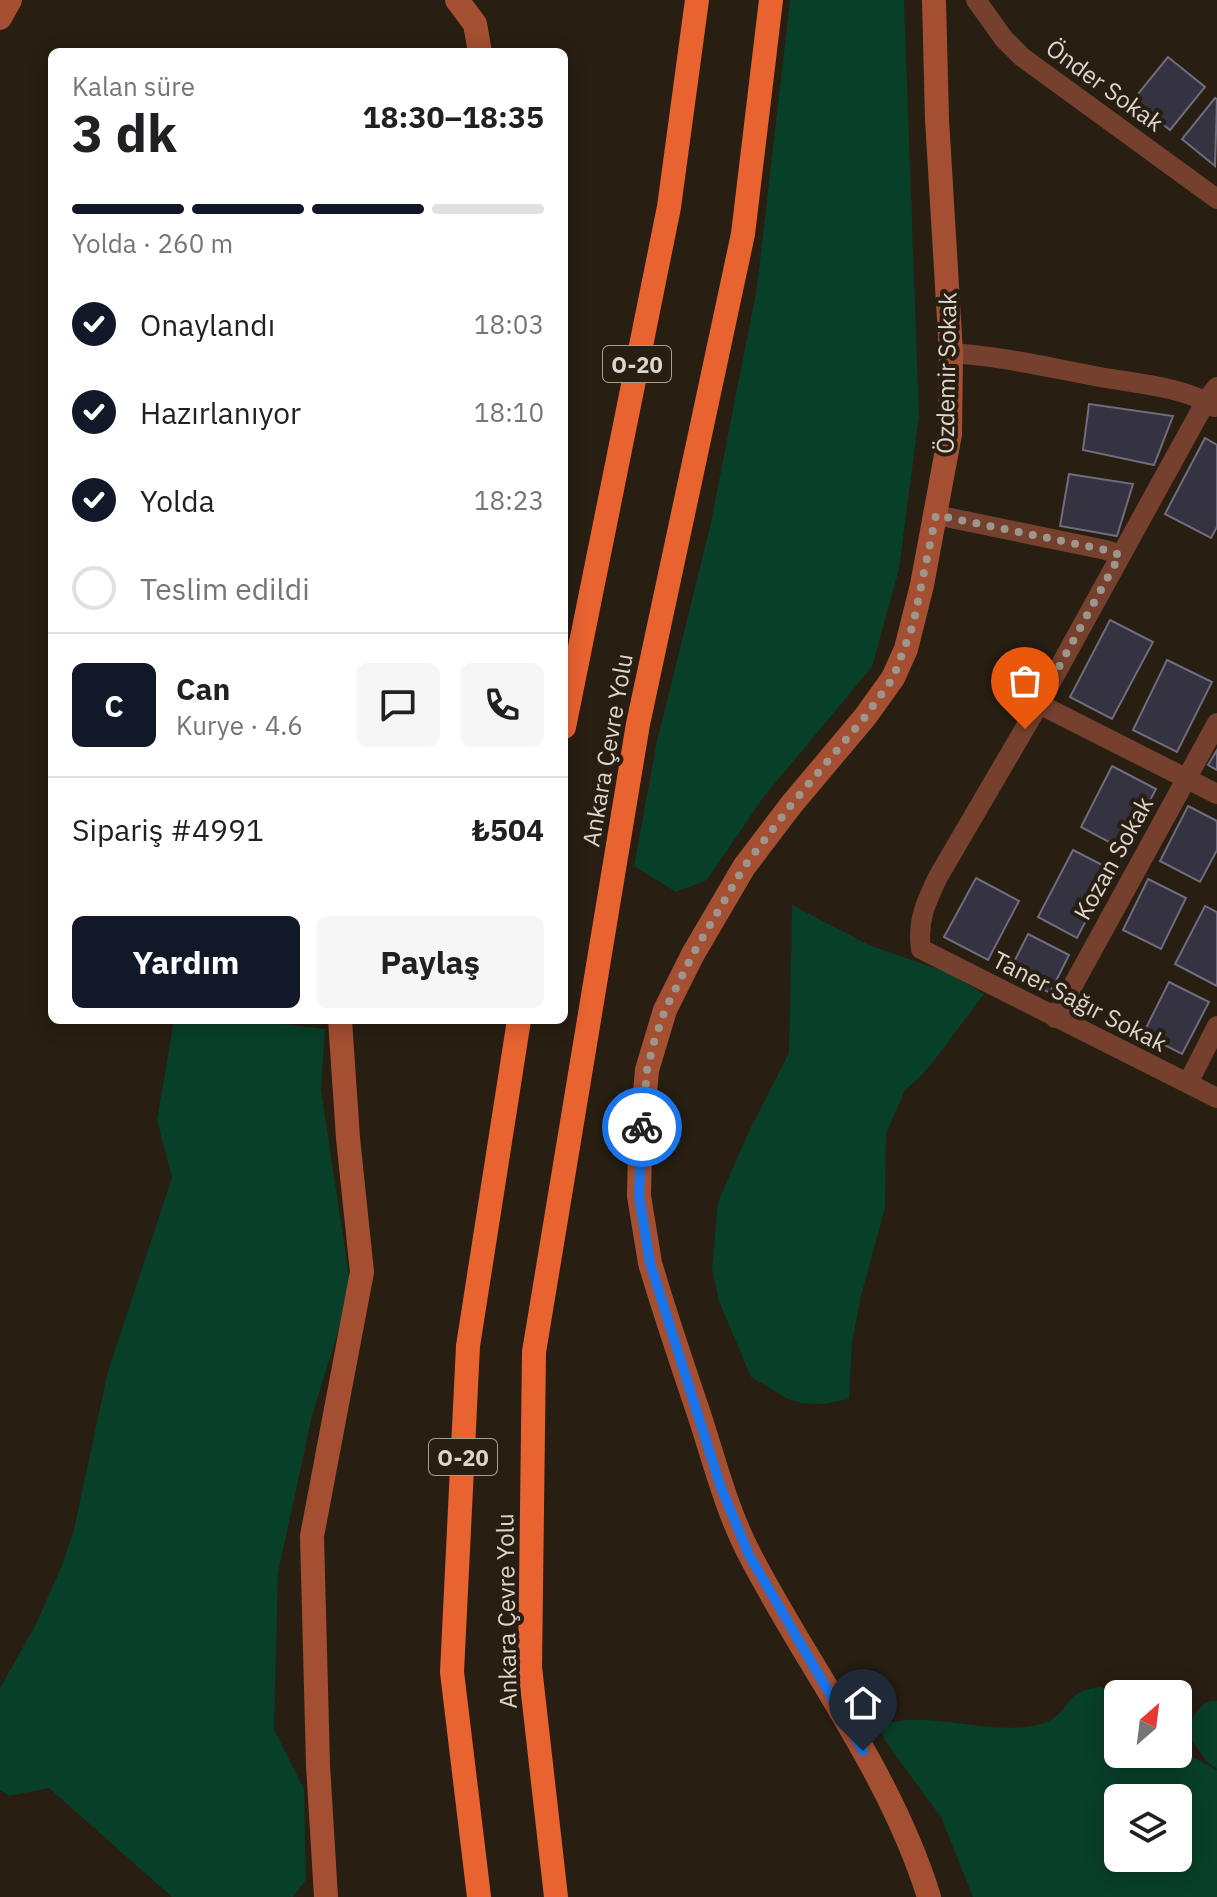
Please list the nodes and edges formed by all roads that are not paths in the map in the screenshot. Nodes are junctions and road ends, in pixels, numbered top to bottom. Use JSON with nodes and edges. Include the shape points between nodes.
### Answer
{"nodes":[{"id":1,"x":10,"y":0,"type":"edge"},
{"id":2,"x":457,"y":0,"type":"edge"},
{"id":3,"x":697,"y":0,"type":"edge"},
{"id":4,"x":771,"y":0,"type":"edge"},
{"id":5,"x":934,"y":0,"type":"edge"},
{"id":6,"x":976,"y":0,"type":"edge"},
{"id":7,"x":0,"y":18,"type":"edge"},
{"id":8,"x":479,"y":48,"type":"edge"},
{"id":9,"x":1217,"y":199,"type":"edge"},
{"id":10,"x":951,"y":353,"type":"junction"},
{"id":11,"x":1213,"y":399,"type":"edge"},
{"id":12,"x":936,"y":515,"type":"junction"},
{"id":13,"x":1120,"y":555,"type":"junction"},
{"id":14,"x":1039,"y":704,"type":"junction"},
{"id":15,"x":568,"y":707,"type":"edge"},
{"id":16,"x":1217,"y":723,"type":"edge"},
{"id":17,"x":1187,"y":779,"type":"junction"},
{"id":18,"x":1217,"y":794,"type":"edge"},
{"id":19,"x":1055,"y":1018,"type":"junction"},
{"id":20,"x":340,"y":1024,"type":"edge"},
{"id":21,"x":518,"y":1024,"type":"edge"},
{"id":22,"x":1217,"y":1026,"type":"edge"},
{"id":23,"x":1188,"y":1083,"type":"junction"},
{"id":24,"x":1217,"y":1098,"type":"edge"},
{"id":25,"x":326,"y":1897,"type":"edge"},
{"id":26,"x":479,"y":1897,"type":"edge"},
{"id":27,"x":556,"y":1897,"type":"edge"},
{"id":28,"x":929,"y":1897,"type":"edge"}],
"edges":[{"from":1,"to":7,"type":"street"},
{"from":2,"to":8,"type":"street","via":[[475,24]]},
{"from":3,"to":15,"type":"highway","name":"Ankara Çevre Yolu","number":"O-20","via":[[669,207]]},
{"from":4,"to":27,"type":"highway","name":"Ankara Çevre Yolu","number":"O-20","via":[[743,234],[638,724],[534,1352],[530,1667]]},
{"from":5,"to":10,"type":"street","name":"Özdemir Sokak"},
{"from":6,"to":9,"type":"street","name":"Önder Sokak","via":[[1022,57]]},
{"from":10,"to":11,"type":"street"},
{"from":10,"to":12,"type":"street","name":"Özdemir Sokak","via":[[950,434]]},
{"from":11,"to":13,"type":"street"},
{"from":12,"to":13,"type":"street"},
{"from":12,"to":28,"type":"street","name":"Özdemir Sokak","via":[[913,625],[893,678],[744,867],[665,1010],[647,1070],[639,1172],[650,1263],[735,1525],[892,1806]]},
{"from":13,"to":14,"type":"street"},
{"from":14,"to":17,"type":"street"},
{"from":14,"to":19,"type":"street","name":"Taner Sağır Sokak","via":[[924,905],[919,927],[921,949]]},
{"from":16,"to":17,"type":"street","name":"Kozan Sokak"},
{"from":17,"to":18,"type":"street"},
{"from":17,"to":19,"type":"street","name":"Kozan Sokak"},
{"from":19,"to":23,"type":"street","name":"Taner Sağır Sokak"},
{"from":20,"to":25,"type":"street","via":[[362,1272],[312,1536]]},
{"from":21,"to":26,"type":"highway","name":"Ankara Çevre Yolu","number":"O-20","via":[[468,1346],[452,1672]]},
{"from":22,"to":23,"type":"street"},
{"from":23,"to":24,"type":"street","name":"Taner Sağır Sokak"}]}
